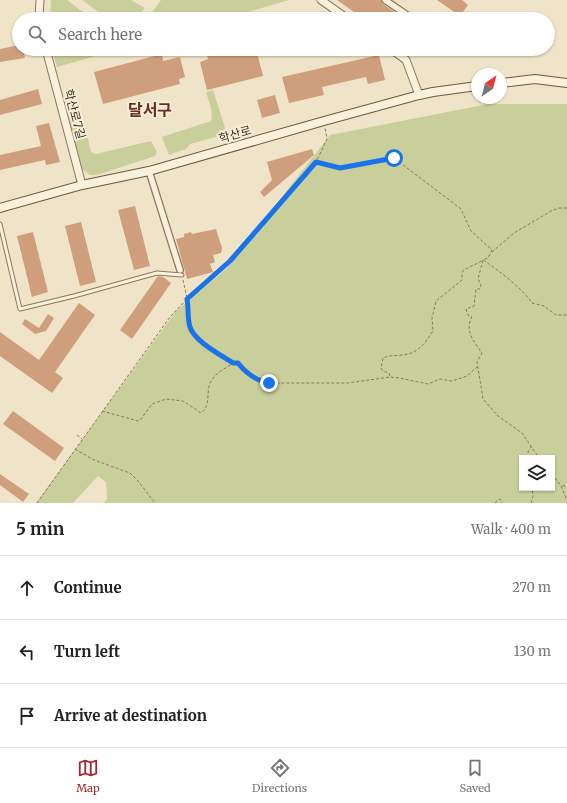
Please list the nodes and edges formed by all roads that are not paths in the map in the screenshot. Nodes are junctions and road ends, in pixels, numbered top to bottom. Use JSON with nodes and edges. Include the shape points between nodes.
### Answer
{"nodes":[{"id":1,"x":40,"y":0,"type":"edge"},
{"id":2,"x":321,"y":0,"type":"edge"},
{"id":3,"x":385,"y":0,"type":"edge"},
{"id":4,"x":39,"y":12,"type":"edge"},
{"id":5,"x":338,"y":12,"type":"edge"},
{"id":6,"x":403,"y":12,"type":"edge"},
{"id":7,"x":48,"y":56,"type":"edge"},
{"id":8,"x":403,"y":57,"type":"edge"},
{"id":9,"x":507,"y":82,"type":"edge"},
{"id":10,"x":567,"y":82,"type":"edge"},
{"id":11,"x":471,"y":87,"type":"edge"},
{"id":12,"x":419,"y":95,"type":"junction"},
{"id":13,"x":149,"y":171,"type":"junction"},
{"id":14,"x":82,"y":185,"type":"junction"},
{"id":15,"x":0,"y":208,"type":"edge"},
{"id":16,"x":0,"y":224,"type":"edge"},
{"id":17,"x":181,"y":272,"type":"joint"}],
"edges":[{"from":1,"to":4,"type":"street"},
{"from":2,"to":5,"type":"street"},
{"from":3,"to":6,"type":"street"},
{"from":7,"to":14,"type":"street","name":"학산로7길"},
{"from":8,"to":12,"type":"street"},
{"from":9,"to":10,"type":"main road","via":[[535,79]]},
{"from":11,"to":12,"type":"main road","name":"학산로"},
{"from":12,"to":13,"type":"main road","name":"학산로"},
{"from":13,"to":14,"type":"main road","name":"학산로"},
{"from":13,"to":17,"type":"street"},
{"from":14,"to":15,"type":"main road","name":"학산로"},
{"from":16,"to":17,"type":"lane","via":[[20,309],[157,273]]}]}
